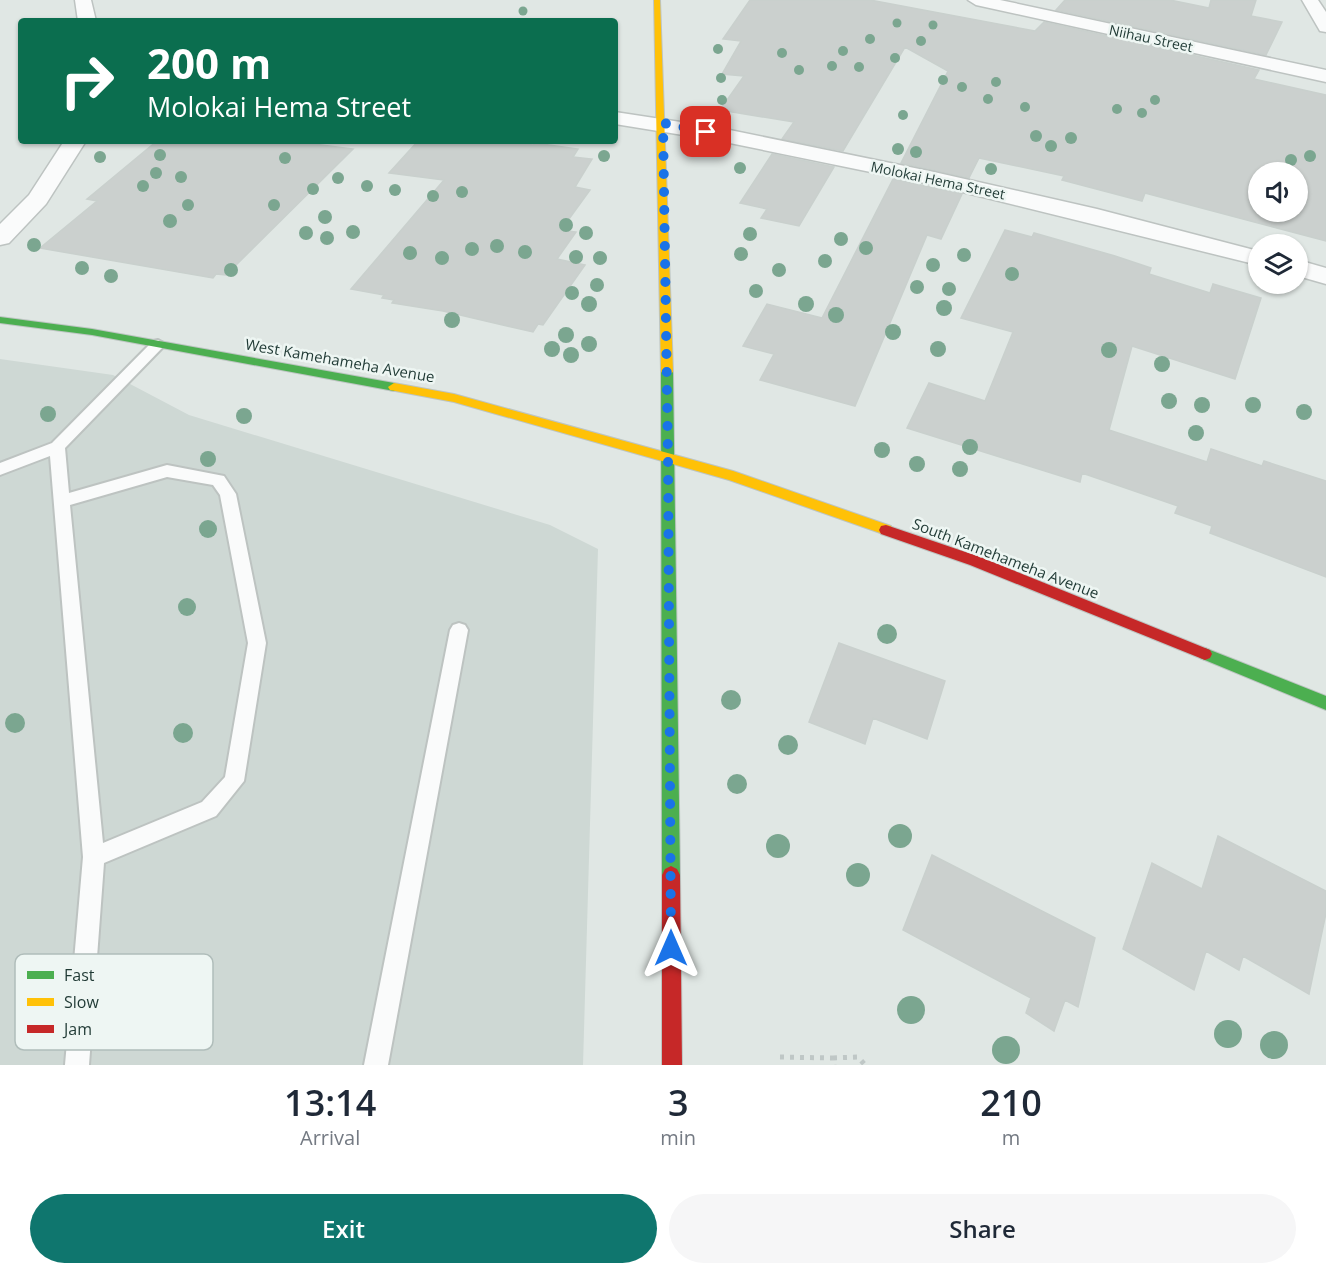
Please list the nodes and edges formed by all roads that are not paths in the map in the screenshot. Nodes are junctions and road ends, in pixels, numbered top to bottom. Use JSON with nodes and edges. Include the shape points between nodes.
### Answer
{"nodes":[{"id":1,"x":83,"y":0,"type":"edge"},
{"id":2,"x":657,"y":0,"type":"edge"},
{"id":3,"x":976,"y":0,"type":"edge"},
{"id":4,"x":1310,"y":0,"type":"edge"},
{"id":5,"x":86,"y":18,"type":"edge"},
{"id":6,"x":1326,"y":27,"type":"edge"},
{"id":7,"x":1326,"y":76,"type":"edge"},
{"id":8,"x":618,"y":118,"type":"edge"},
{"id":9,"x":663,"y":123,"type":"junction"},
{"id":10,"x":73,"y":144,"type":"edge"},
{"id":11,"x":0,"y":238,"type":"edge"},
{"id":12,"x":1248,"y":255,"type":"edge"},
{"id":13,"x":1308,"y":271,"type":"edge"},
{"id":14,"x":1326,"y":276,"type":"edge"},
{"id":15,"x":0,"y":320,"type":"edge"},
{"id":16,"x":158,"y":344,"type":"junction"},
{"id":17,"x":57,"y":447,"type":"junction"},
{"id":18,"x":668,"y":459,"type":"junction"},
{"id":19,"x":0,"y":469,"type":"edge"},
{"id":20,"x":63,"y":501,"type":"junction"},
{"id":21,"x":459,"y":630,"type":"dead end"},
{"id":22,"x":1326,"y":703,"type":"edge"},
{"id":23,"x":94,"y":857,"type":"junction"},
{"id":24,"x":86,"y":954,"type":"edge"},
{"id":25,"x":78,"y":1050,"type":"edge"},
{"id":26,"x":77,"y":1065,"type":"edge"},
{"id":27,"x":376,"y":1065,"type":"edge"},
{"id":28,"x":672,"y":1065,"type":"edge"}],
"edges":[{"from":1,"to":5,"type":"street"},
{"from":2,"to":9,"type":"street"},
{"from":3,"to":7,"type":"street","name":"Niihau Street"},
{"from":4,"to":6,"type":"street"},
{"from":8,"to":9,"type":"street","name":"Molokai Hema Street"},
{"from":9,"to":12,"type":"street","name":"Molokai Hema Street","via":[[945,181]]},
{"from":9,"to":18,"type":"street"},
{"from":10,"to":11,"type":"street","via":[[39,199]]},
{"from":13,"to":14,"type":"street"},
{"from":15,"to":16,"type":"street","name":"West Kamehameha Avenue"},
{"from":16,"to":17,"type":"lane"},
{"from":16,"to":18,"type":"street","name":"West Kamehameha Avenue","via":[[454,398]]},
{"from":17,"to":19,"type":"lane"},
{"from":17,"to":20,"type":"lane"},
{"from":18,"to":22,"type":"street","name":"South Kamehameha Avenue","via":[[733,477],[975,561]]},
{"from":18,"to":28,"type":"street"},
{"from":20,"to":23,"type":"lane"},
{"from":20,"to":23,"type":"lane","via":[[167,471],[218,480],[228,494],[257,643],[234,781],[209,809]]},
{"from":21,"to":27,"type":"lane"},
{"from":23,"to":24,"type":"lane"},
{"from":25,"to":26,"type":"lane"}]}
